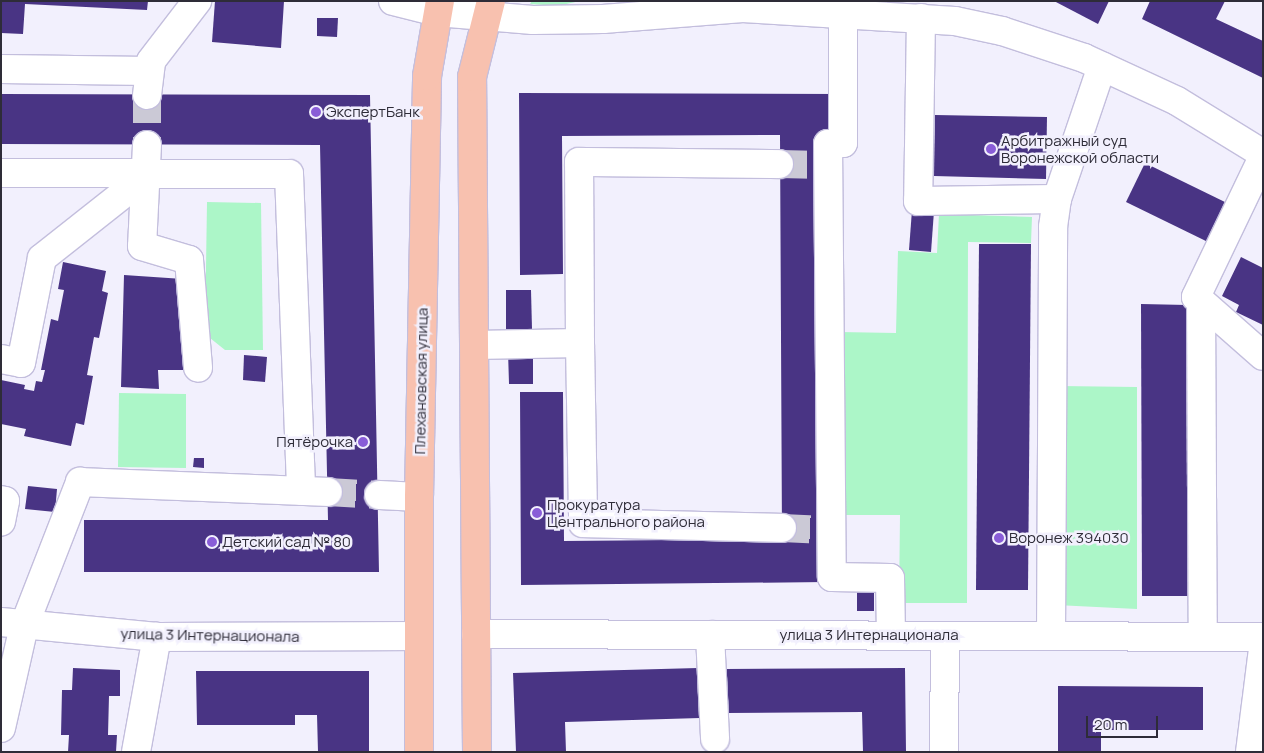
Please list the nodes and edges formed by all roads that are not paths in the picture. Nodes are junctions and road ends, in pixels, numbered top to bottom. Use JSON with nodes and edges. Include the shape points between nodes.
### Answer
{"nodes":[{"id":1,"x":198,"y":1,"type":"edge"},
{"id":2,"x":393,"y":1,"type":"edge"},
{"id":3,"x":733,"y":5,"type":"edge"},
{"id":4,"x":438,"y":7,"type":"edge"},
{"id":5,"x":488,"y":9,"type":"edge"},
{"id":6,"x":612,"y":10,"type":"edge"},
{"id":7,"x":843,"y":13,"type":"junction"},
{"id":8,"x":921,"y":18,"type":"junction"},
{"id":9,"x":1102,"y":66,"type":"junction"},
{"id":10,"x":1,"y":69,"type":"edge"},
{"id":11,"x":147,"y":145,"type":"tunnel mouth"},
{"id":12,"x":1263,"y":155,"type":"edge"},
{"id":13,"x":780,"y":164,"type":"tunnel mouth"},
{"id":14,"x":1,"y":173,"type":"edge"},
{"id":15,"x":146,"y":176,"type":"junction"},
{"id":16,"x":1057,"y":199,"type":"junction"},
{"id":17,"x":1201,"y":302,"type":"junction"},
{"id":18,"x":580,"y":343,"type":"junction"},
{"id":19,"x":475,"y":345,"type":"junction"},
{"id":20,"x":1263,"y":356,"type":"edge"},
{"id":21,"x":1,"y":359,"type":"edge"},
{"id":22,"x":198,"y":368,"type":"dead end"},
{"id":23,"x":301,"y":491,"type":"junction"},
{"id":24,"x":328,"y":492,"type":"tunnel mouth"},
{"id":25,"x":379,"y":495,"type":"tunnel mouth"},
{"id":26,"x":419,"y":497,"type":"junction"},
{"id":27,"x":1,"y":500,"type":"edge"},
{"id":28,"x":1,"y":522,"type":"edge"},
{"id":29,"x":782,"y":528,"type":"tunnel mouth"},
{"id":30,"x":12,"y":624,"type":"edge"},
{"id":31,"x":476,"y":634,"type":"junction"},
{"id":32,"x":710,"y":635,"type":"junction"},
{"id":33,"x":891,"y":635,"type":"junction"},
{"id":34,"x":418,"y":636,"type":"junction"},
{"id":35,"x":945,"y":636,"type":"junction"},
{"id":36,"x":1051,"y":636,"type":"junction"},
{"id":37,"x":157,"y":637,"type":"junction"},
{"id":38,"x":1203,"y":637,"type":"junction"},
{"id":39,"x":1263,"y":637,"type":"edge"},
{"id":40,"x":1263,"y":649,"type":"edge"},
{"id":41,"x":1,"y":728,"type":"edge"},
{"id":42,"x":715,"y":739,"type":"dead end"},
{"id":43,"x":136,"y":752,"type":"edge"},
{"id":44,"x":419,"y":752,"type":"edge"},
{"id":45,"x":477,"y":752,"type":"edge"},
{"id":46,"x":944,"y":752,"type":"edge"},
{"id":47,"x":1250,"y":752,"type":"edge"}],
"edges":[{"from":1,"to":10,"type":"street","via":[[151,61],[148,83]]},
{"from":2,"to":4,"type":"street"},
{"from":3,"to":6,"type":"street"},
{"from":3,"to":7,"type":"street"},
{"from":4,"to":5,"type":"street"},
{"from":4,"to":26,"type":"main road","name":"Плехановская улица","via":[[427,76]]},
{"from":5,"to":6,"type":"street"},
{"from":5,"to":19,"type":"main road","via":[[472,77]]},
{"from":7,"to":8,"type":"street"},
{"from":7,"to":33,"type":"street","via":[[843,144],[828,144],[826,164],[828,530],[832,577],[890,578]]},
{"from":8,"to":9,"type":"street","via":[[1002,31]]},
{"from":8,"to":16,"type":"street","via":[[918,201]]},
{"from":9,"to":12,"type":"street","via":[[1177,101]]},
{"from":9,"to":16,"type":"street"},
{"from":11,"to":15,"type":"street"},
{"from":12,"to":17,"type":"street","via":[[1196,297]]},
{"from":13,"to":18,"type":"street","via":[[579,162]]},
{"from":14,"to":15,"type":"street"},
{"from":15,"to":21,"type":"street","via":[[42,258],[21,364]]},
{"from":15,"to":22,"type":"street","via":[[142,246],[189,260]]},
{"from":15,"to":23,"type":"street","via":[[288,174]]},
{"from":16,"to":36,"type":"street","via":[[1053,228]]},
{"from":17,"to":20,"type":"street"},
{"from":17,"to":38,"type":"street"},
{"from":18,"to":19,"type":"street"},
{"from":18,"to":29,"type":"street","via":[[583,523]]},
{"from":19,"to":31,"type":"main road"},
{"from":23,"to":24,"type":"street"},
{"from":23,"to":30,"type":"street","via":[[80,482]]},
{"from":25,"to":26,"type":"street"},
{"from":26,"to":34,"type":"main road","name":"Плехановская улица"},
{"from":27,"to":28,"type":"street","via":[[5,501]]},
{"from":30,"to":37,"type":"street","name":"улица 3 Интернационала"},
{"from":30,"to":41,"type":"street"},
{"from":31,"to":32,"type":"street","name":"улица 3 Интернационала"},
{"from":31,"to":45,"type":"main road"},
{"from":32,"to":33,"type":"street","name":"улица 3 Интернационала"},
{"from":32,"to":42,"type":"street"},
{"from":33,"to":35,"type":"street","name":"улица 3 Интернационала"},
{"from":34,"to":37,"type":"street","name":"улица 3 Интернационала"},
{"from":34,"to":44,"type":"main road","name":"Плехановская улица"},
{"from":35,"to":36,"type":"street","name":"улица 3 Интернационала"},
{"from":35,"to":46,"type":"street"},
{"from":36,"to":38,"type":"street","name":"улица 3 Интернационала"},
{"from":37,"to":43,"type":"street"},
{"from":38,"to":39,"type":"street","name":"улица 3 Интернационала"},
{"from":40,"to":47,"type":"street"}]}
